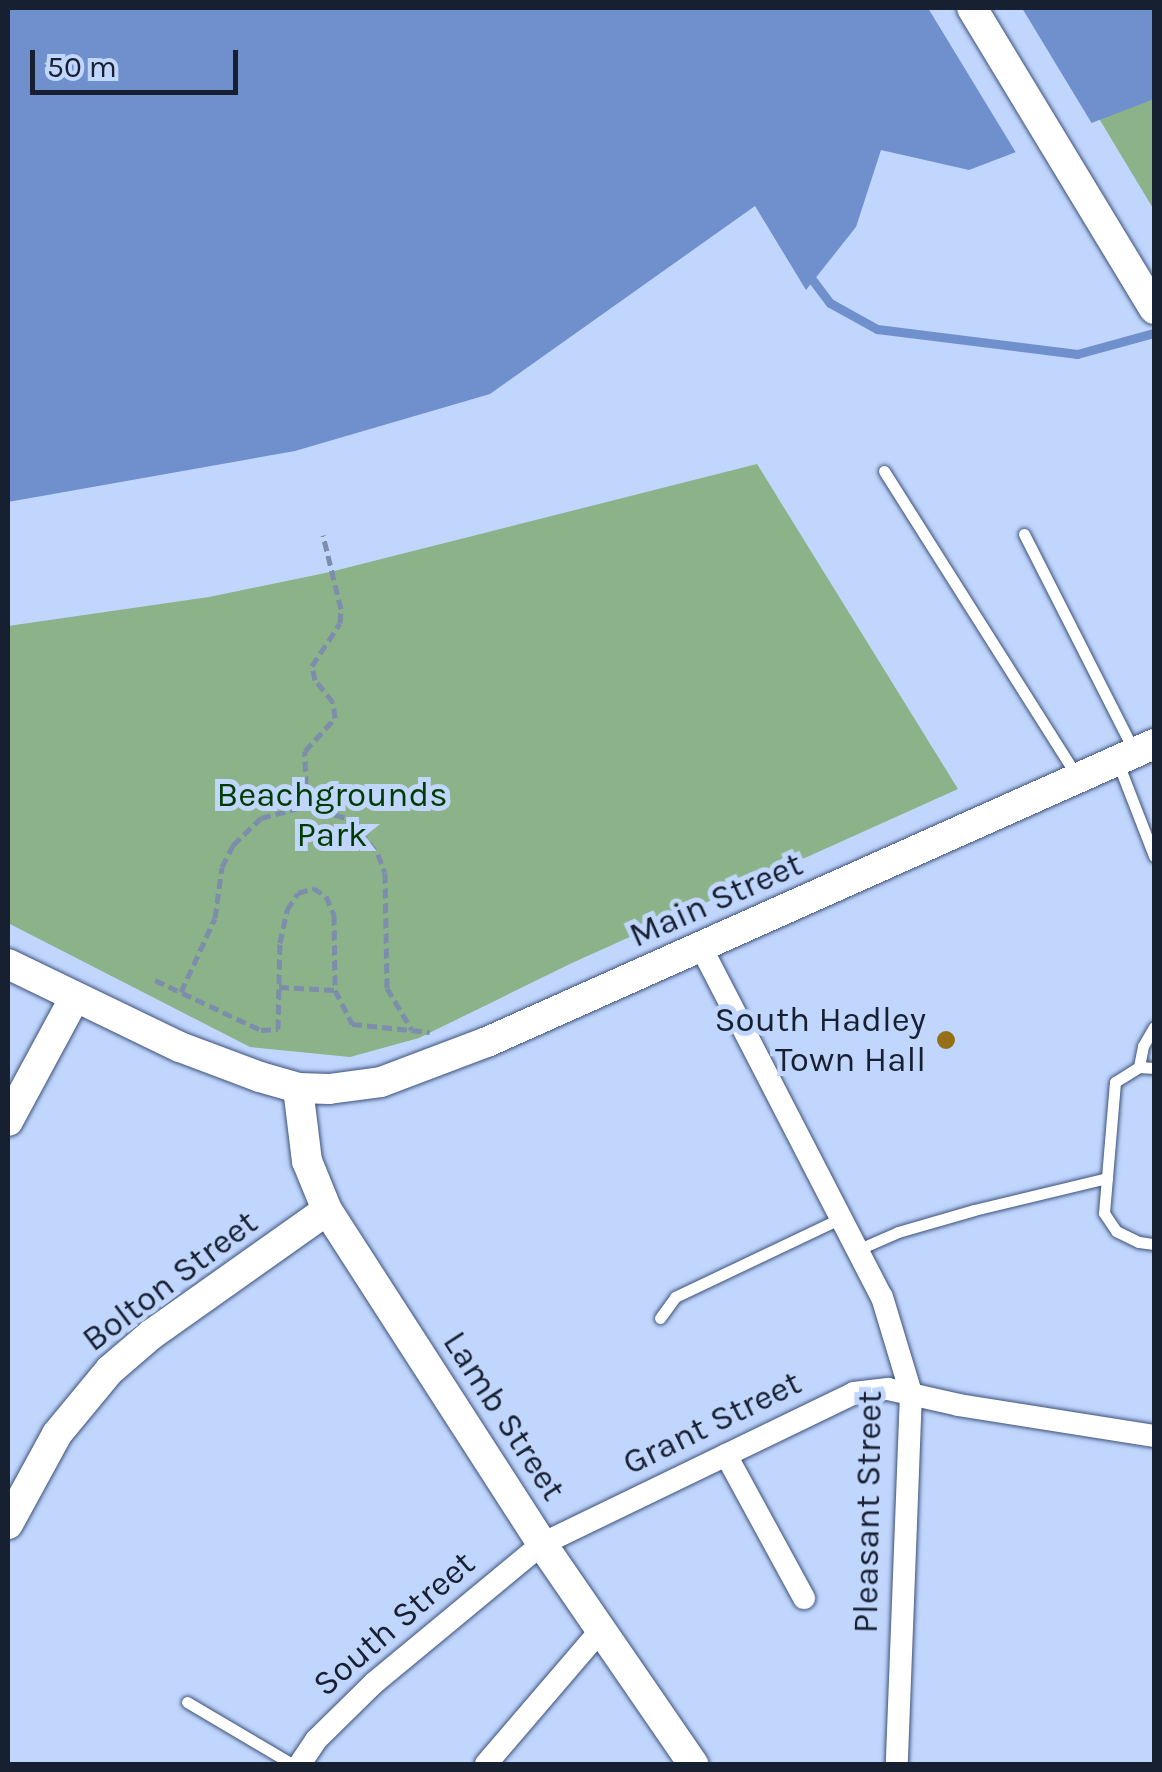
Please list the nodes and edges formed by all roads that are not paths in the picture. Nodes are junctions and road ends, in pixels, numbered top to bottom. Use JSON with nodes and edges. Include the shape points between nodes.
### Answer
{"nodes":[{"id":1,"x":972,"y":8,"type":"edge"},
{"id":2,"x":1154,"y":308,"type":"edge"},
{"id":3,"x":884,"y":471,"type":"dead end"},
{"id":4,"x":1024,"y":534,"type":"dead end"},
{"id":5,"x":1136,"y":753,"type":"edge"},
{"id":6,"x":1079,"y":780,"type":"junction"},
{"id":7,"x":1154,"y":856,"type":"edge"},
{"id":8,"x":701,"y":947,"type":"junction"},
{"id":9,"x":8,"y":964,"type":"edge"},
{"id":10,"x":74,"y":999,"type":"junction"},
{"id":11,"x":1154,"y":1027,"type":"edge"},
{"id":12,"x":1139,"y":1067,"type":"junction"},
{"id":13,"x":1154,"y":1068,"type":"edge"},
{"id":14,"x":298,"y":1088,"type":"junction"},
{"id":15,"x":8,"y":1121,"type":"edge"},
{"id":16,"x":1107,"y":1178,"type":"junction"},
{"id":17,"x":327,"y":1210,"type":"junction"},
{"id":18,"x":841,"y":1218,"type":"junction"},
{"id":19,"x":1154,"y":1244,"type":"edge"},
{"id":20,"x":857,"y":1250,"type":"junction"},
{"id":21,"x":660,"y":1318,"type":"dead end"},
{"id":22,"x":911,"y":1393,"type":"junction"},
{"id":23,"x":1154,"y":1436,"type":"edge"},
{"id":24,"x":726,"y":1455,"type":"junction"},
{"id":25,"x":8,"y":1524,"type":"edge"},
{"id":26,"x":542,"y":1544,"type":"junction"},
{"id":27,"x":804,"y":1598,"type":"dead end"},
{"id":28,"x":601,"y":1630,"type":"junction"},
{"id":29,"x":187,"y":1702,"type":"dead end"},
{"id":30,"x":292,"y":1764,"type":"edge"},
{"id":31,"x":300,"y":1764,"type":"edge"},
{"id":32,"x":486,"y":1764,"type":"edge"},
{"id":33,"x":693,"y":1764,"type":"edge"},
{"id":34,"x":897,"y":1764,"type":"edge"}],
"edges":[{"from":1,"to":2,"type":"main road"},
{"from":3,"to":6,"type":"lane"},
{"from":4,"to":5,"type":"lane"},
{"from":5,"to":6,"type":"main road","name":"Main Street"},
{"from":5,"to":7,"type":"lane"},
{"from":6,"to":8,"type":"main road","name":"Main Street"},
{"from":8,"to":14,"type":"main road","name":"Main Street","via":[[417,1072],[356,1086]]},
{"from":8,"to":18,"type":"street","name":"Pleasant Street"},
{"from":9,"to":10,"type":"main road"},
{"from":10,"to":14,"type":"main road","via":[[180,1048]]},
{"from":10,"to":15,"type":"main road"},
{"from":11,"to":12,"type":"lane"},
{"from":12,"to":13,"type":"lane"},
{"from":12,"to":16,"type":"lane","via":[[1115,1082]]},
{"from":14,"to":17,"type":"main road","name":"Lamb Street","via":[[307,1161]]},
{"from":16,"to":19,"type":"lane","via":[[1104,1212],[1116,1231]]},
{"from":16,"to":20,"type":"lane","via":[[974,1210]]},
{"from":17,"to":25,"type":"main road","name":"Bolton Street","via":[[110,1370],[56,1434]]},
{"from":17,"to":26,"type":"main road","name":"Lamb Street"},
{"from":18,"to":20,"type":"street","name":"Pleasant Street"},
{"from":18,"to":21,"type":"lane","via":[[675,1297]]},
{"from":20,"to":22,"type":"street","name":"Pleasant Street","via":[[882,1297]]},
{"from":22,"to":23,"type":"street","name":"Grant Street"},
{"from":22,"to":24,"type":"street","name":"Grant Street","via":[[854,1393]]},
{"from":22,"to":34,"type":"street","name":"Pleasant Street"},
{"from":24,"to":26,"type":"street","name":"Grant Street"},
{"from":24,"to":27,"type":"street"},
{"from":26,"to":28,"type":"main road","name":"Lamb Street"},
{"from":26,"to":31,"type":"street","name":"South Street","via":[[374,1682]]},
{"from":28,"to":32,"type":"street"},
{"from":28,"to":33,"type":"main road","name":"Lamb Street"},
{"from":29,"to":30,"type":"lane"}]}
